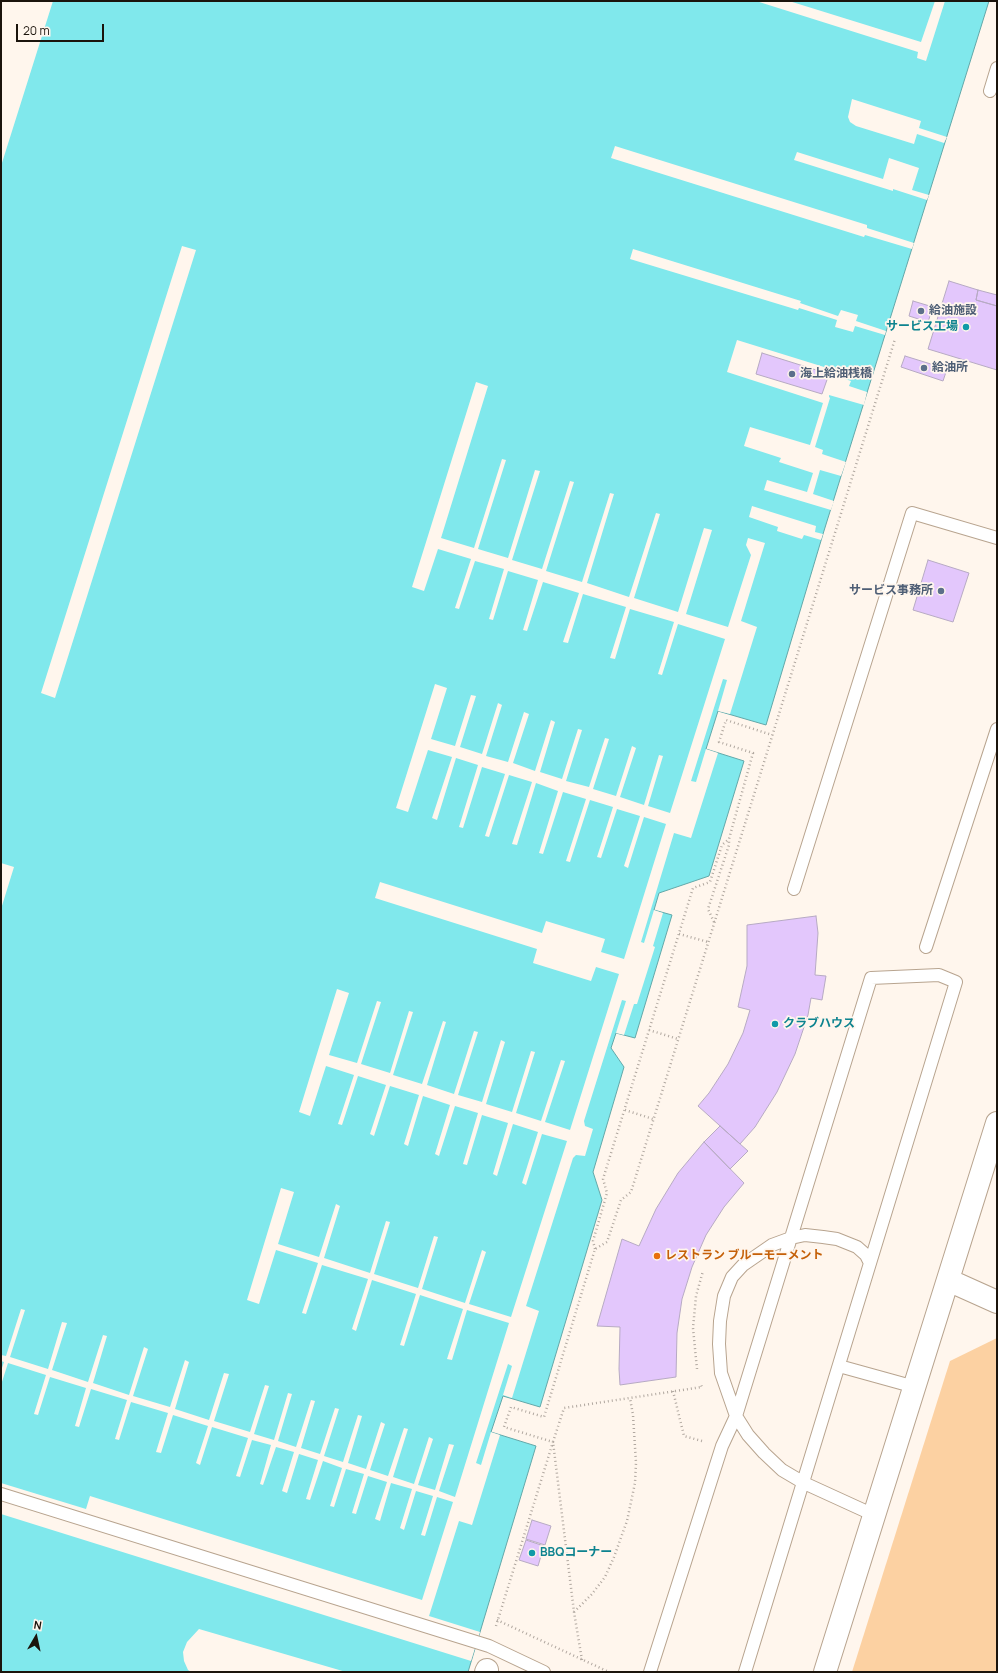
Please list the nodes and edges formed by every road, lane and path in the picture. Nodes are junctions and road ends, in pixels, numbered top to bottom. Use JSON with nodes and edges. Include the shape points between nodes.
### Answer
{"nodes":[{"id":1,"x":997,"y":68,"type":"edge"},
{"id":2,"x":990,"y":91,"type":"dead end"},
{"id":3,"x":895,"y":339,"type":"dead end"},
{"id":4,"x":997,"y":538,"type":"edge"},
{"id":5,"x":997,"y":729,"type":"edge"},
{"id":6,"x":772,"y":735,"type":"junction"},
{"id":7,"x":729,"y":839,"type":"junction"},
{"id":8,"x":794,"y":889,"type":"dead end"},
{"id":9,"x":714,"y":922,"type":"junction"},
{"id":10,"x":679,"y":934,"type":"junction"},
{"id":11,"x":708,"y":942,"type":"junction"},
{"id":12,"x":926,"y":947,"type":"dead end"},
{"id":13,"x":649,"y":1030,"type":"junction"},
{"id":14,"x":678,"y":1039,"type":"junction"},
{"id":15,"x":624,"y":1110,"type":"junction"},
{"id":16,"x":653,"y":1119,"type":"junction"},
{"id":17,"x":997,"y":1122,"type":"edge"},
{"id":18,"x":790,"y":1238,"type":"junction"},
{"id":19,"x":595,"y":1249,"type":"junction"},
{"id":20,"x":870,"y":1263,"type":"junction"},
{"id":21,"x":702,"y":1271,"type":"dead end"},
{"id":22,"x":948,"y":1280,"type":"junction"},
{"id":23,"x":997,"y":1302,"type":"edge"},
{"id":24,"x":839,"y":1366,"type":"junction"},
{"id":25,"x":699,"y":1374,"type":"dead end"},
{"id":26,"x":700,"y":1381,"type":"dead end"},
{"id":27,"x":915,"y":1387,"type":"junction"},
{"id":28,"x":673,"y":1392,"type":"junction"},
{"id":29,"x":630,"y":1398,"type":"junction"},
{"id":30,"x":736,"y":1416,"type":"junction"},
{"id":31,"x":553,"y":1442,"type":"junction"},
{"id":32,"x":722,"y":1446,"type":"junction"},
{"id":33,"x":803,"y":1483,"type":"junction"},
{"id":34,"x":1,"y":1494,"type":"edge"},
{"id":35,"x":874,"y":1515,"type":"junction"},
{"id":36,"x":574,"y":1612,"type":"junction"},
{"id":37,"x":498,"y":1620,"type":"junction"},
{"id":38,"x":489,"y":1646,"type":"junction"},
{"id":39,"x":582,"y":1660,"type":"junction"},
{"id":40,"x":544,"y":1672,"type":"edge"},
{"id":41,"x":609,"y":1672,"type":"edge"},
{"id":42,"x":650,"y":1672,"type":"edge"},
{"id":43,"x":745,"y":1672,"type":"edge"},
{"id":44,"x":825,"y":1672,"type":"edge"}],
"edges":[{"from":1,"to":2,"type":"lane"},
{"from":3,"to":6,"type":"path"},
{"from":4,"to":8,"type":"lane","via":[[912,513]]},
{"from":5,"to":12,"type":"lane"},
{"from":6,"to":7,"type":"path","via":[[726,720],[719,742],[753,753]]},
{"from":6,"to":9,"type":"path"},
{"from":7,"to":9,"type":"path","via":[[708,909]]},
{"from":7,"to":10,"type":"path","via":[[722,845],[710,882],[693,888]]},
{"from":9,"to":11,"type":"path"},
{"from":10,"to":11,"type":"path"},
{"from":10,"to":13,"type":"path"},
{"from":11,"to":14,"type":"path"},
{"from":13,"to":14,"type":"path"},
{"from":13,"to":15,"type":"path"},
{"from":14,"to":16,"type":"path"},
{"from":15,"to":16,"type":"path"},
{"from":15,"to":19,"type":"path","via":[[603,1179],[607,1193],[593,1242]]},
{"from":16,"to":19,"type":"path","via":[[631,1192],[621,1200],[607,1242]]},
{"from":17,"to":22,"type":"street"},
{"from":18,"to":20,"type":"lane","via":[[805,1235],[837,1239],[857,1247]]},
{"from":18,"to":20,"type":"lane","via":[[871,978],[939,975],[956,982]]},
{"from":18,"to":30,"type":"lane"},
{"from":18,"to":30,"type":"lane","via":[[772,1245],[743,1265],[732,1277],[724,1296],[719,1344],[721,1373]]},
{"from":19,"to":31,"type":"path","via":[[544,1417],[511,1407],[504,1427]]},
{"from":20,"to":24,"type":"lane"},
{"from":21,"to":25,"type":"path","via":[[696,1296],[693,1328]]},
{"from":22,"to":23,"type":"street"},
{"from":22,"to":27,"type":"street"},
{"from":24,"to":27,"type":"lane"},
{"from":24,"to":33,"type":"lane"},
{"from":26,"to":28,"type":"path","via":[[702,1387]]},
{"from":27,"to":35,"type":"street"},
{"from":28,"to":29,"type":"path"},
{"from":28,"to":32,"type":"path","via":[[684,1436]]},
{"from":29,"to":31,"type":"path","via":[[564,1408]]},
{"from":29,"to":36,"type":"path","via":[[636,1463],[635,1483],[627,1521],[605,1577]]},
{"from":30,"to":32,"type":"lane"},
{"from":30,"to":33,"type":"lane","via":[[764,1453],[782,1470]]},
{"from":31,"to":36,"type":"path"},
{"from":31,"to":37,"type":"path"},
{"from":32,"to":42,"type":"lane"},
{"from":33,"to":35,"type":"lane"},
{"from":33,"to":43,"type":"lane"},
{"from":34,"to":38,"type":"lane"},
{"from":35,"to":44,"type":"street"},
{"from":36,"to":39,"type":"path"},
{"from":37,"to":38,"type":"path"},
{"from":37,"to":39,"type":"path"},
{"from":38,"to":40,"type":"lane"},
{"from":39,"to":41,"type":"path"}]}
